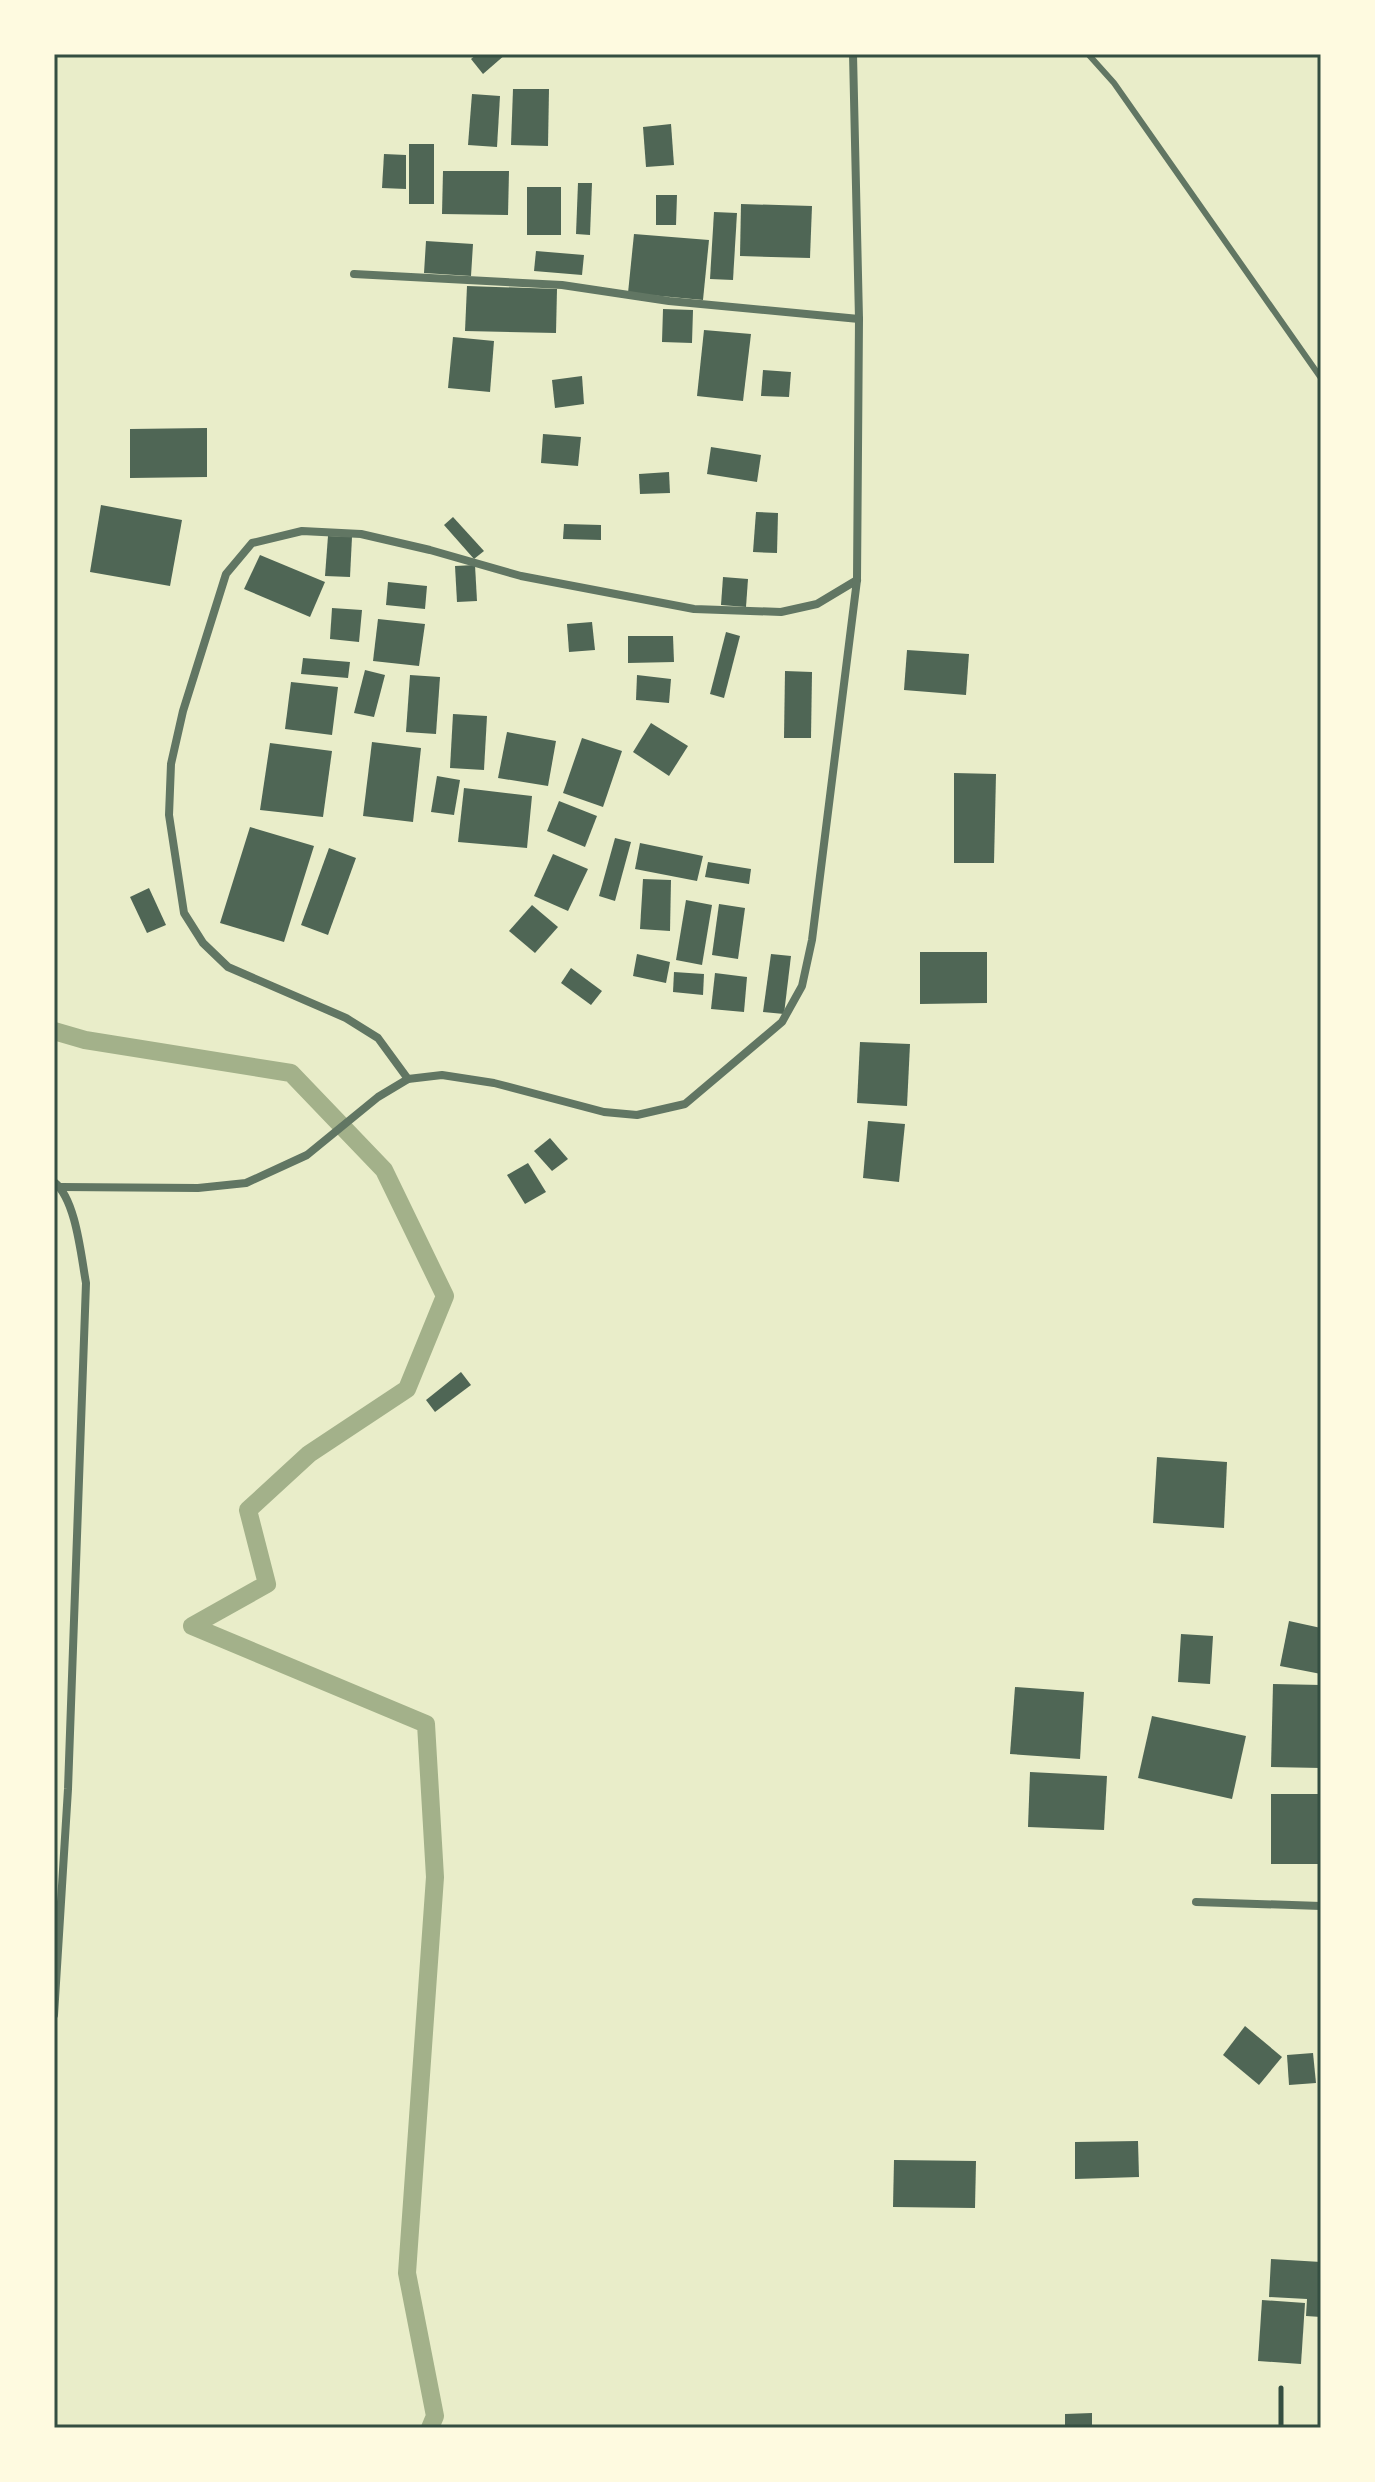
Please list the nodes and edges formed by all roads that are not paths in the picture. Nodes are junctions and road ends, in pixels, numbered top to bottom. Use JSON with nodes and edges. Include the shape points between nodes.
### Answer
{"nodes":[{"id":1,"x":853,"y":54,"type":"edge"},
{"id":2,"x":1088,"y":54,"type":"edge"},
{"id":3,"x":354,"y":274,"type":"dead end"},
{"id":4,"x":859,"y":319,"type":"junction"},
{"id":5,"x":1321,"y":378,"type":"edge"},
{"id":6,"x":857,"y":580,"type":"junction"},
{"id":7,"x":408,"y":1079,"type":"junction"},
{"id":8,"x":57,"y":1184,"type":"edge"},
{"id":9,"x":1196,"y":1902,"type":"dead end"},
{"id":10,"x":1321,"y":1906,"type":"edge"},
{"id":11,"x":54,"y":2015,"type":"edge"}],
"edges":[{"from":1,"to":4,"type":"street"},
{"from":2,"to":5,"type":"lane","via":[[1114,83]]},
{"from":3,"to":4,"type":"street","via":[[562,285],[681,303]]},
{"from":4,"to":6,"type":"street"},
{"from":6,"to":7,"type":"street","via":[[812,940],[802,986],[782,1022],[685,1104],[637,1115],[604,1112],[494,1083],[442,1075]]},
{"from":6,"to":7,"type":"street","via":[[817,604],[781,612],[694,609],[521,576],[361,534],[302,531],[252,543],[226,574],[171,764],[169,815],[184,913],[203,943],[228,967],[346,1018],[378,1038]]},
{"from":7,"to":8,"type":"street","via":[[307,1155],[246,1183],[198,1188]]},
{"from":8,"to":11,"type":"street","via":[[76,1228],[86,1283],[68,1789]]},
{"from":9,"to":10,"type":"street"}]}
